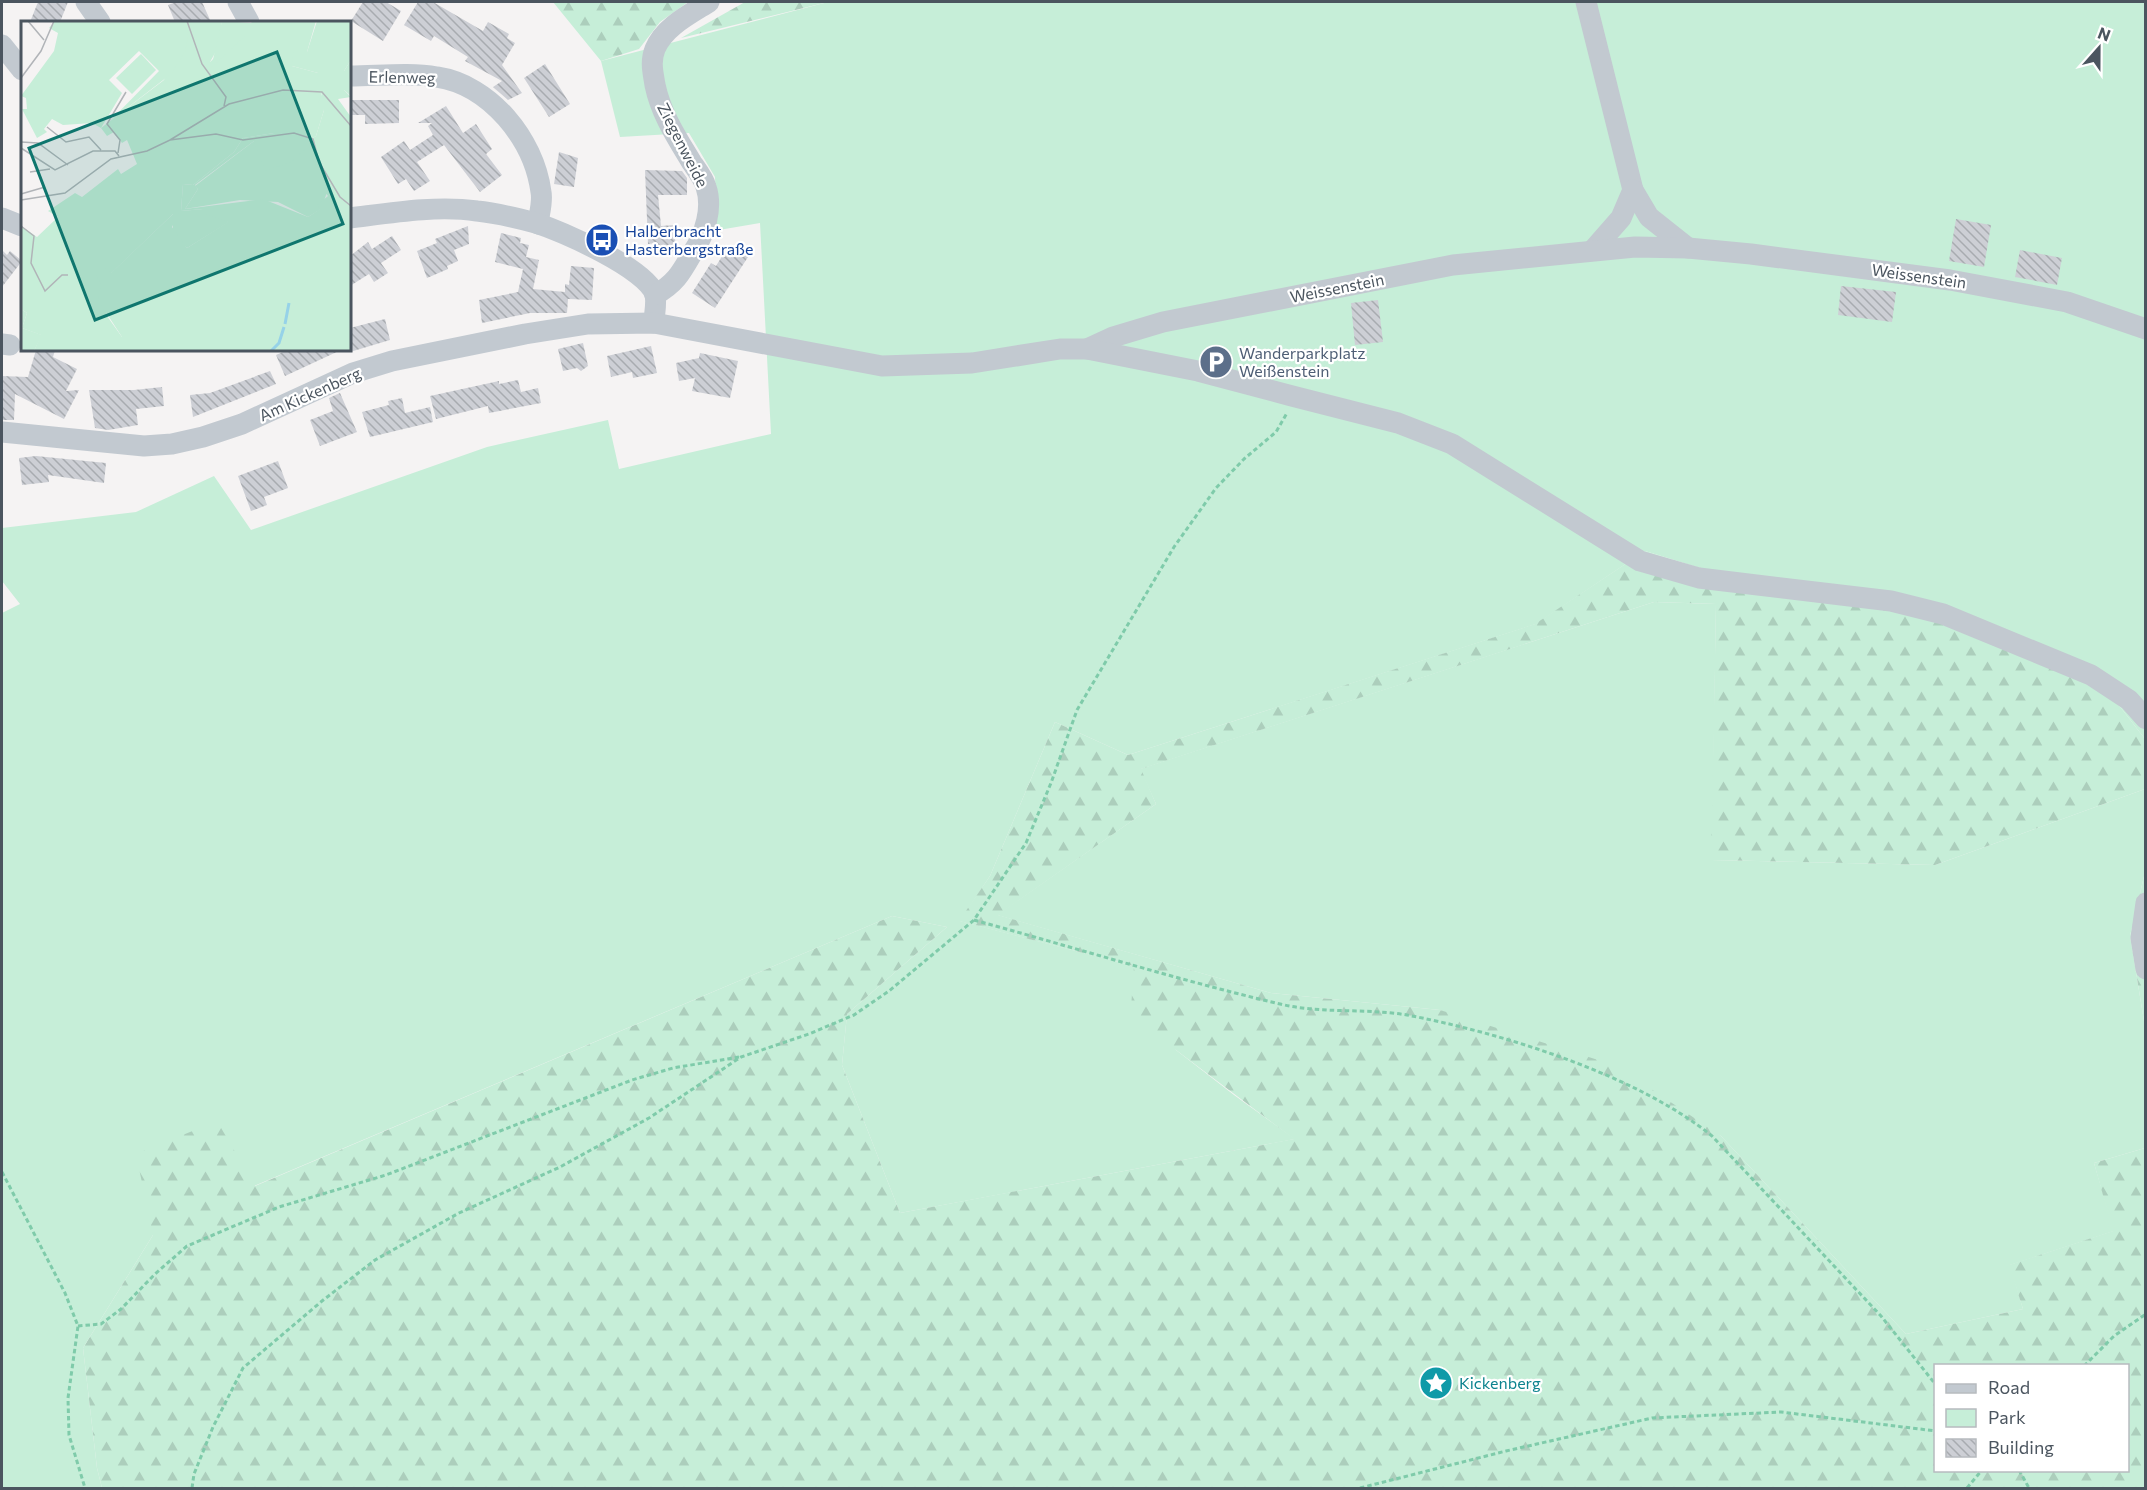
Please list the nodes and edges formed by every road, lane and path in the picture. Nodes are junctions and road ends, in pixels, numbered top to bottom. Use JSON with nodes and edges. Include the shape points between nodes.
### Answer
{"nodes":[{"id":1,"x":86,"y":2,"type":"edge"},
{"id":2,"x":238,"y":2,"type":"edge"},
{"id":3,"x":709,"y":2,"type":"edge"},
{"id":4,"x":1586,"y":2,"type":"edge"},
{"id":5,"x":99,"y":21,"type":"edge"},
{"id":6,"x":248,"y":21,"type":"edge"},
{"id":7,"x":2,"y":45,"type":"edge"},
{"id":8,"x":21,"y":69,"type":"edge"},
{"id":9,"x":351,"y":76,"type":"edge"},
{"id":10,"x":1633,"y":190,"type":"junction"},
{"id":11,"x":2,"y":218,"type":"edge"},
{"id":12,"x":351,"y":218,"type":"edge"},
{"id":13,"x":538,"y":224,"type":"junction"},
{"id":14,"x":21,"y":226,"type":"edge"},
{"id":15,"x":1688,"y":248,"type":"junction"},
{"id":16,"x":1593,"y":250,"type":"junction"},
{"id":17,"x":655,"y":295,"type":"junction"},
{"id":18,"x":654,"y":323,"type":"junction"},
{"id":19,"x":2145,"y":329,"type":"edge"},
{"id":20,"x":1087,"y":349,"type":"junction"},
{"id":21,"x":1292,"y":396,"type":"junction"},
{"id":22,"x":2,"y":432,"type":"edge"},
{"id":23,"x":2145,"y":719,"type":"edge"},
{"id":24,"x":2145,"y":903,"type":"edge"},
{"id":25,"x":974,"y":920,"type":"junction"},
{"id":26,"x":2145,"y":969,"type":"edge"},
{"id":27,"x":741,"y":1057,"type":"junction"},
{"id":28,"x":2,"y":1172,"type":"edge"},
{"id":29,"x":2145,"y":1314,"type":"edge"},
{"id":30,"x":78,"y":1326,"type":"junction"},
{"id":31,"x":2085,"y":1364,"type":"edge"},
{"id":32,"x":1934,"y":1384,"type":"edge"},
{"id":33,"x":1934,"y":1431,"type":"edge"},
{"id":34,"x":1980,"y":1472,"type":"edge"},
{"id":35,"x":2020,"y":1472,"type":"edge"},
{"id":36,"x":85,"y":1488,"type":"edge"},
{"id":37,"x":192,"y":1488,"type":"edge"},
{"id":38,"x":1360,"y":1488,"type":"edge"},
{"id":39,"x":1967,"y":1488,"type":"edge"},
{"id":40,"x":2029,"y":1488,"type":"edge"}],
"edges":[{"from":1,"to":5,"type":"street"},
{"from":2,"to":6,"type":"street"},
{"from":3,"to":17,"type":"street","name":"Ziegenweide","via":[[662,37],[651,63],[657,93],[672,130],[706,186],[708,208],[701,237],[673,285]]},
{"from":4,"to":10,"type":"street"},
{"from":7,"to":8,"type":"street"},
{"from":9,"to":13,"type":"street","name":"Erlenweg","via":[[436,76],[481,94],[516,129],[531,158],[542,193]]},
{"from":10,"to":15,"type":"street","via":[[1649,217]]},
{"from":10,"to":16,"type":"street","via":[[1621,218]]},
{"from":11,"to":14,"type":"street"},
{"from":12,"to":13,"type":"street","via":[[475,210]]},
{"from":13,"to":17,"type":"street","via":[[587,245],[636,273]]},
{"from":15,"to":16,"type":"street","name":"Weissenstein"},
{"from":15,"to":19,"type":"street","name":"Weissenstein","via":[[1833,263],[2019,291],[2082,306]]},
{"from":16,"to":20,"type":"street","name":"Weissenstein","via":[[1453,265],[1163,322]]},
{"from":17,"to":18,"type":"street"},
{"from":18,"to":20,"type":"street","name":"Am Kickenberg","via":[[882,366],[972,363],[1060,349]]},
{"from":18,"to":22,"type":"street","name":"Am Kickenberg","via":[[577,326],[392,362],[353,373],[242,424],[172,444],[144,446]]},
{"from":20,"to":21,"type":"street","via":[[1198,371]]},
{"from":21,"to":23,"type":"street","via":[[1398,423],[1452,444],[1640,561],[1700,578],[1891,601],[1943,614],[2091,675],[2128,700]]},
{"from":21,"to":25,"type":"path","via":[[1276,432],[1222,481],[1173,547],[1077,710],[1026,843]]},
{"from":24,"to":26,"type":"street","via":[[2141,938]]},
{"from":25,"to":27,"type":"path","via":[[854,1015]]},
{"from":25,"to":32,"type":"path","via":[[1283,1005],[1405,1015],[1494,1035],[1551,1053],[1660,1101],[1712,1136],[1881,1316]]},
{"from":27,"to":30,"type":"path","via":[[632,1080],[386,1175],[279,1207],[187,1246],[121,1310],[101,1324]]},
{"from":27,"to":37,"type":"path","via":[[649,1118],[560,1167],[459,1213],[375,1260],[322,1301],[237,1375],[194,1474]]},
{"from":28,"to":30,"type":"path"},
{"from":29,"to":31,"type":"path"},
{"from":30,"to":36,"type":"path","via":[[68,1398],[69,1435]]},
{"from":33,"to":38,"type":"path","via":[[1781,1413],[1652,1418]]},
{"from":34,"to":39,"type":"path"},
{"from":35,"to":40,"type":"path"}]}
